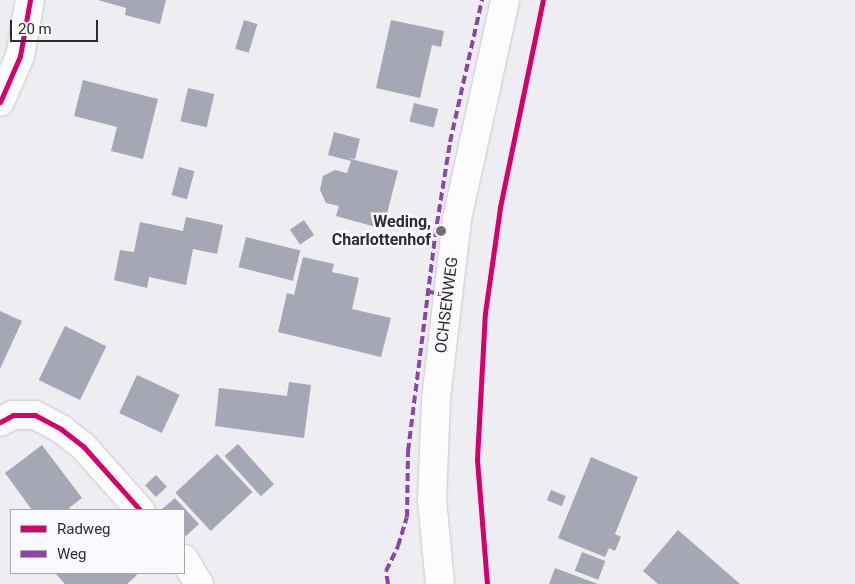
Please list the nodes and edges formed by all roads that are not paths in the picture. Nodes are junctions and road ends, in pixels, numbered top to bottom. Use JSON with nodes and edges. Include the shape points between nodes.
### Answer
{"nodes":[{"id":1,"x":30,"y":0,"type":"edge"},
{"id":2,"x":505,"y":0,"type":"edge"},
{"id":3,"x":0,"y":102,"type":"edge"},
{"id":4,"x":0,"y":422,"type":"edge"},
{"id":5,"x":139,"y":509,"type":"edge"},
{"id":6,"x":185,"y":561,"type":"edge"},
{"id":7,"x":199,"y":584,"type":"edge"},
{"id":8,"x":440,"y":584,"type":"edge"}],
"edges":[{"from":1,"to":3,"type":"main road","via":[[20,56]]},
{"from":2,"to":8,"type":"main road","name":"OCHSENWEG","via":[[457,220],[445,314],[436,399],[432,500]]},
{"from":4,"to":5,"type":"main road","via":[[13,414],[35,415],[61,429],[83,446]]},
{"from":6,"to":7,"type":"main road"}]}
